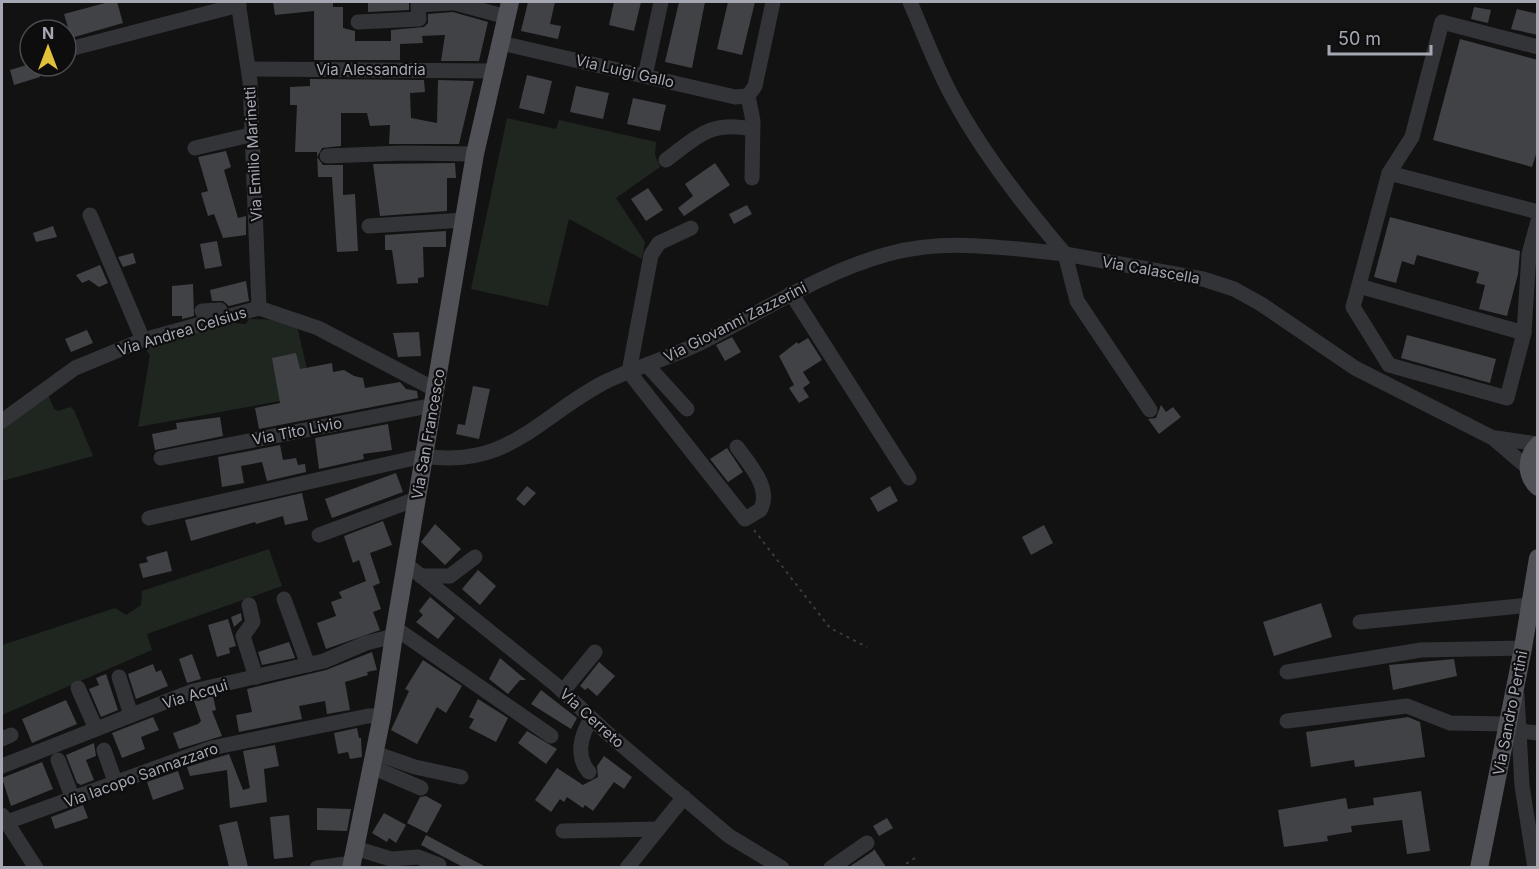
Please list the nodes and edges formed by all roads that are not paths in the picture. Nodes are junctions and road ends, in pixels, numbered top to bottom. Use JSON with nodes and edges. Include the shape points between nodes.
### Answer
{"nodes":[{"id":1,"x":451,"y":2,"type":"edge"},
{"id":2,"x":661,"y":2,"type":"edge"},
{"id":3,"x":773,"y":2,"type":"edge"},
{"id":4,"x":910,"y":2,"type":"edge"},
{"id":5,"x":238,"y":3,"type":"edge"},
{"id":6,"x":509,"y":9,"type":"edge"},
{"id":7,"x":358,"y":22,"type":"dead end"},
{"id":8,"x":501,"y":43,"type":"junction"},
{"id":9,"x":78,"y":47,"type":"edge"},
{"id":10,"x":1538,"y":47,"type":"edge"},
{"id":11,"x":249,"y":69,"type":"junction"},
{"id":12,"x":492,"y":70,"type":"junction"},
{"id":13,"x":645,"y":76,"type":"junction"},
{"id":14,"x":748,"y":96,"type":"junction"},
{"id":15,"x":752,"y":129,"type":"junction"},
{"id":16,"x":250,"y":135,"type":"junction"},
{"id":17,"x":195,"y":148,"type":"dead end"},
{"id":18,"x":475,"y":154,"type":"junction"},
{"id":19,"x":327,"y":156,"type":"dead end"},
{"id":20,"x":666,"y":160,"type":"dead end"},
{"id":21,"x":1389,"y":173,"type":"junction"},
{"id":22,"x":752,"y":178,"type":"dead end"},
{"id":23,"x":1538,"y":212,"type":"edge"},
{"id":24,"x":90,"y":215,"type":"dead end"},
{"id":25,"x":464,"y":220,"type":"junction"},
{"id":26,"x":1538,"y":221,"type":"edge"},
{"id":27,"x":369,"y":226,"type":"dead end"},
{"id":28,"x":691,"y":228,"type":"dead end"},
{"id":29,"x":1065,"y":254,"type":"junction"},
{"id":30,"x":1359,"y":286,"type":"junction"},
{"id":31,"x":791,"y":293,"type":"junction"},
{"id":32,"x":259,"y":308,"type":"junction"},
{"id":33,"x":202,"y":311,"type":"dead end"},
{"id":34,"x":222,"y":318,"type":"junction"},
{"id":35,"x":1524,"y":333,"type":"junction"},
{"id":36,"x":143,"y":340,"type":"junction"},
{"id":37,"x":647,"y":365,"type":"junction"},
{"id":38,"x":628,"y":372,"type":"junction"},
{"id":39,"x":435,"y":397,"type":"junction"},
{"id":40,"x":687,"y":409,"type":"dead end"},
{"id":41,"x":1150,"y":410,"type":"dead end"},
{"id":42,"x":2,"y":421,"type":"edge"},
{"id":43,"x":1493,"y":438,"type":"junction"},
{"id":44,"x":1538,"y":445,"type":"edge"},
{"id":45,"x":736,"y":447,"type":"dead end"},
{"id":46,"x":423,"y":456,"type":"junction"},
{"id":47,"x":161,"y":458,"type":"dead end"},
{"id":48,"x":1528,"y":468,"type":"junction"},
{"id":49,"x":909,"y":478,"type":"dead end"},
{"id":50,"x":1537,"y":488,"type":"edge"},
{"id":51,"x":416,"y":499,"type":"junction"},
{"id":52,"x":149,"y":518,"type":"dead end"},
{"id":53,"x":319,"y":535,"type":"dead end"},
{"id":54,"x":475,"y":557,"type":"dead end"},
{"id":55,"x":1538,"y":558,"type":"edge"},
{"id":56,"x":405,"y":562,"type":"junction"},
{"id":57,"x":422,"y":576,"type":"junction"},
{"id":58,"x":284,"y":599,"type":"dead end"},
{"id":59,"x":249,"y":605,"type":"dead end"},
{"id":60,"x":1530,"y":605,"type":"junction"},
{"id":61,"x":1360,"y":622,"type":"dead end"},
{"id":62,"x":394,"y":632,"type":"junction"},
{"id":63,"x":1523,"y":648,"type":"junction"},
{"id":64,"x":595,"y":651,"type":"dead end"},
{"id":65,"x":308,"y":664,"type":"junction"},
{"id":66,"x":1287,"y":672,"type":"dead end"},
{"id":67,"x":119,"y":677,"type":"dead end"},
{"id":68,"x":256,"y":677,"type":"junction"},
{"id":69,"x":78,"y":688,"type":"dead end"},
{"id":70,"x":562,"y":691,"type":"junction"},
{"id":71,"x":131,"y":715,"type":"junction"},
{"id":72,"x":382,"y":716,"type":"junction"},
{"id":73,"x":591,"y":719,"type":"junction"},
{"id":74,"x":1287,"y":721,"type":"dead end"},
{"id":75,"x":1514,"y":728,"type":"junction"},
{"id":76,"x":96,"y":729,"type":"junction"},
{"id":77,"x":1538,"y":733,"type":"edge"},
{"id":78,"x":551,"y":736,"type":"dead end"},
{"id":79,"x":104,"y":750,"type":"dead end"},
{"id":80,"x":58,"y":760,"type":"dead end"},
{"id":81,"x":373,"y":760,"type":"junction"},
{"id":82,"x":2,"y":765,"type":"edge"},
{"id":83,"x":589,"y":772,"type":"dead end"},
{"id":84,"x":461,"y":777,"type":"dead end"},
{"id":85,"x":116,"y":784,"type":"junction"},
{"id":86,"x":422,"y":788,"type":"dead end"},
{"id":87,"x":684,"y":798,"type":"junction"},
{"id":88,"x":73,"y":799,"type":"junction"},
{"id":89,"x":4,"y":818,"type":"edge"},
{"id":90,"x":658,"y":829,"type":"junction"},
{"id":91,"x":563,"y":831,"type":"dead end"},
{"id":92,"x":1534,"y":835,"type":"edge"},
{"id":93,"x":867,"y":843,"type":"dead end"},
{"id":94,"x":352,"y":859,"type":"edge"},
{"id":95,"x":439,"y":865,"type":"dead end"},
{"id":96,"x":36,"y":867,"type":"edge"},
{"id":97,"x":317,"y":867,"type":"edge"},
{"id":98,"x":627,"y":867,"type":"edge"},
{"id":99,"x":782,"y":867,"type":"edge"},
{"id":100,"x":831,"y":867,"type":"edge"},
{"id":101,"x":1479,"y":867,"type":"edge"},
{"id":102,"x":1535,"y":867,"type":"edge"}],
"edges":[{"from":1,"to":6,"type":"street"},
{"from":1,"to":7,"type":"street","via":[[418,5],[418,19]]},
{"from":2,"to":13,"type":"street"},
{"from":3,"to":14,"type":"street","via":[[755,86]]},
{"from":4,"to":29,"type":"street","via":[[962,112],[1025,206]]},
{"from":5,"to":9,"type":"street"},
{"from":5,"to":11,"type":"street","name":"Via Emilio Marinetti"},
{"from":6,"to":8,"type":"main road","name":"Via San Francesco"},
{"from":8,"to":12,"type":"main road","name":"Via San Francesco"},
{"from":8,"to":13,"type":"street","name":"Via Luigi Gallo"},
{"from":10,"to":21,"type":"street","via":[[1442,22],[1412,137]]},
{"from":11,"to":12,"type":"street","name":"Via Alessandria"},
{"from":11,"to":16,"type":"street","name":"Via Emilio Marinetti"},
{"from":12,"to":18,"type":"main road","name":"Via San Francesco"},
{"from":13,"to":14,"type":"street","name":"Via Luigi Gallo","via":[[735,97]]},
{"from":14,"to":15,"type":"street"},
{"from":15,"to":20,"type":"street","via":[[731,125],[712,128]]},
{"from":15,"to":22,"type":"street"},
{"from":16,"to":17,"type":"street"},
{"from":16,"to":32,"type":"street","name":"Via Emilio Marinetti"},
{"from":18,"to":19,"type":"street"},
{"from":18,"to":25,"type":"main road","name":"Via San Francesco"},
{"from":21,"to":23,"type":"street"},
{"from":21,"to":30,"type":"street"},
{"from":24,"to":36,"type":"street"},
{"from":25,"to":27,"type":"street"},
{"from":25,"to":39,"type":"main road","name":"Via San Francesco"},
{"from":26,"to":35,"type":"street","via":[[1529,254]]},
{"from":28,"to":38,"type":"street","via":[[652,250]]},
{"from":29,"to":31,"type":"street","name":"Via Giovanni Zazzerini","via":[[979,246],[920,247],[847,268]]},
{"from":29,"to":41,"type":"street","via":[[1077,301]]},
{"from":29,"to":43,"type":"street","name":"Via Calascella","via":[[1203,279],[1234,289],[1354,368]]},
{"from":30,"to":35,"type":"street"},
{"from":30,"to":35,"type":"street","via":[[1353,307],[1389,364],[1496,395],[1507,398]]},
{"from":31,"to":37,"type":"street","name":"Via Giovanni Zazzerini","via":[[701,342]]},
{"from":31,"to":49,"type":"street"},
{"from":32,"to":34,"type":"street","name":"Via Andrea Celsius"},
{"from":32,"to":39,"type":"street","name":"Via Andrea Celsius","via":[[318,328]]},
{"from":33,"to":34,"type":"street","via":[[220,310]]},
{"from":34,"to":36,"type":"street","name":"Via Andrea Celsius"},
{"from":36,"to":42,"type":"street","name":"Via Andrea Celsius","via":[[75,368]]},
{"from":37,"to":38,"type":"street","name":"Via Giovanni Zazzerini"},
{"from":37,"to":40,"type":"street"},
{"from":38,"to":45,"type":"street","via":[[745,519],[760,510],[764,496],[758,478]]},
{"from":38,"to":46,"type":"street","name":"Via Giovanni Zazzerini","via":[[584,394],[520,440],[502,448],[459,458]]},
{"from":39,"to":46,"type":"main road","name":"Via San Francesco"},
{"from":39,"to":47,"type":"street","name":"Via Tito Livio"},
{"from":43,"to":44,"type":"street","name":"Via Calascella"},
{"from":43,"to":48,"type":"street","name":"Via Calascella"},
{"from":44,"to":48,"type":"main road"},
{"from":46,"to":51,"type":"main road","name":"Via San Francesco"},
{"from":46,"to":52,"type":"street"},
{"from":48,"to":50,"type":"main road"},
{"from":51,"to":53,"type":"street"},
{"from":51,"to":56,"type":"main road","name":"Via San Francesco"},
{"from":54,"to":57,"type":"street","via":[[450,576]]},
{"from":55,"to":60,"type":"main road","name":"Via Sandro Pertini"},
{"from":56,"to":57,"type":"street","name":"Via Cerreto"},
{"from":56,"to":62,"type":"main road","name":"Via San Francesco"},
{"from":57,"to":70,"type":"street","name":"Via Cerreto"},
{"from":58,"to":65,"type":"street"},
{"from":59,"to":68,"type":"street","via":[[253,622],[243,636]]},
{"from":60,"to":61,"type":"street"},
{"from":60,"to":63,"type":"main road","name":"Via Sandro Pertini"},
{"from":62,"to":65,"type":"street","name":"Via Acqui"},
{"from":62,"to":72,"type":"main road","name":"Via San Francesco"},
{"from":62,"to":78,"type":"street"},
{"from":63,"to":66,"type":"street","via":[[1410,651]]},
{"from":63,"to":75,"type":"main road","name":"Via Sandro Pertini","via":[[1516,683]]},
{"from":64,"to":70,"type":"street"},
{"from":65,"to":68,"type":"street","name":"Via Acqui"},
{"from":67,"to":71,"type":"street"},
{"from":68,"to":71,"type":"street","name":"Via Acqui","via":[[193,691]]},
{"from":69,"to":76,"type":"street"},
{"from":70,"to":73,"type":"street","name":"Via Cerreto"},
{"from":71,"to":76,"type":"street","name":"Via Acqui"},
{"from":72,"to":81,"type":"main road","name":"Via San Francesco"},
{"from":72,"to":85,"type":"street","name":"Via Iacopo Sannazzaro","via":[[211,748]]},
{"from":73,"to":83,"type":"street","via":[[581,746],[582,762]]},
{"from":73,"to":87,"type":"street","name":"Via Cerreto"},
{"from":74,"to":75,"type":"street","via":[[1407,706],[1450,723]]},
{"from":75,"to":77,"type":"street"},
{"from":75,"to":92,"type":"street"},
{"from":75,"to":101,"type":"main road","name":"Via Sandro Pertini"},
{"from":76,"to":82,"type":"street","name":"Via Acqui"},
{"from":79,"to":85,"type":"street"},
{"from":80,"to":88,"type":"street"},
{"from":81,"to":84,"type":"street"},
{"from":81,"to":86,"type":"street"},
{"from":81,"to":94,"type":"main road","name":"Via San Francesco"},
{"from":85,"to":88,"type":"street","name":"Via Iacopo Sannazzaro"},
{"from":87,"to":90,"type":"street"},
{"from":87,"to":99,"type":"street","name":"Via Cerreto","via":[[738,843]]},
{"from":88,"to":89,"type":"street","name":"Via Iacopo Sannazzaro"},
{"from":89,"to":96,"type":"street"},
{"from":90,"to":91,"type":"street"},
{"from":90,"to":98,"type":"street"},
{"from":92,"to":102,"type":"street"},
{"from":93,"to":100,"type":"street"},
{"from":94,"to":95,"type":"street","via":[[418,857]]},
{"from":94,"to":97,"type":"street"}]}
